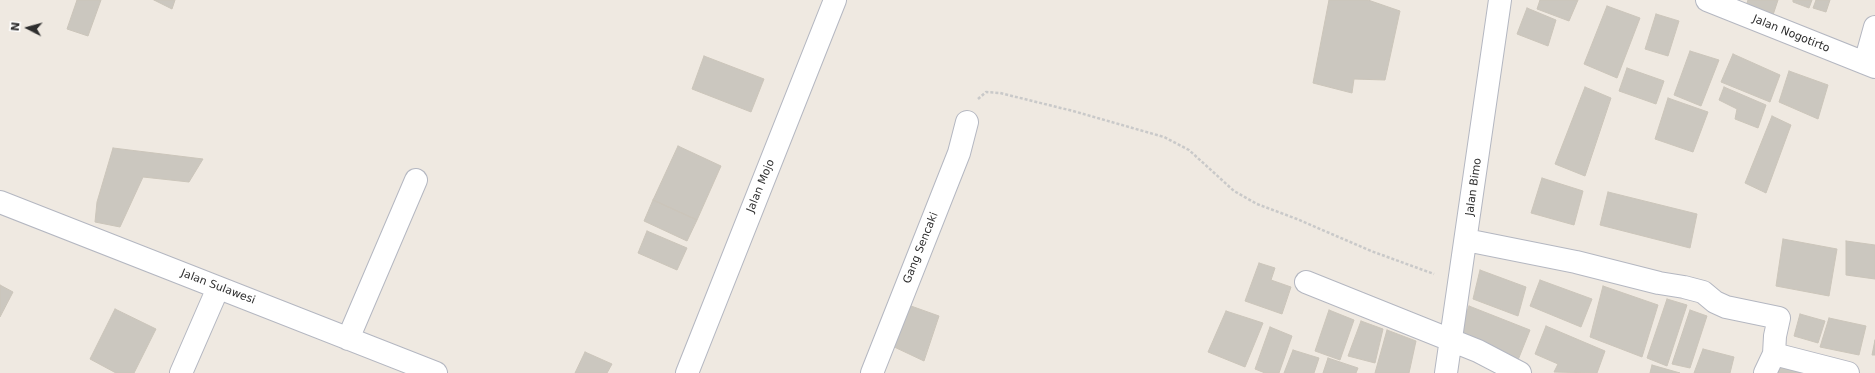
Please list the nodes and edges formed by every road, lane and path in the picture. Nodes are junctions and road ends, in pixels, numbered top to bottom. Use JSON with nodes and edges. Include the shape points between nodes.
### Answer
{"nodes":[{"id":1,"x":835,"y":0,"type":"edge"},
{"id":2,"x":1500,"y":0,"type":"edge"},
{"id":3,"x":1707,"y":0,"type":"edge"},
{"id":4,"x":1875,"y":27,"type":"edge"},
{"id":5,"x":1870,"y":65,"type":"edge"},
{"id":6,"x":968,"y":122,"type":"joint"},
{"id":7,"x":416,"y":180,"type":"dead end"},
{"id":8,"x":0,"y":202,"type":"edge"},
{"id":9,"x":1466,"y":240,"type":"junction"},
{"id":10,"x":1306,"y":282,"type":"dead end"},
{"id":11,"x":1459,"y":282,"type":"junction"},
{"id":12,"x":218,"y":288,"type":"junction"},
{"id":13,"x":348,"y":339,"type":"junction"},
{"id":14,"x":1452,"y":341,"type":"junction"},
{"id":15,"x":1770,"y":364,"type":"edge"},
{"id":16,"x":412,"y":369,"type":"edge"},
{"id":17,"x":181,"y":373,"type":"edge"},
{"id":18,"x":436,"y":373,"type":"edge"},
{"id":19,"x":687,"y":373,"type":"edge"},
{"id":20,"x":872,"y":373,"type":"edge"},
{"id":21,"x":1446,"y":373,"type":"edge"},
{"id":22,"x":1520,"y":373,"type":"edge"},
{"id":23,"x":1848,"y":373,"type":"edge"}],
"edges":[{"from":1,"to":19,"type":"street","name":"Jalan Mojo"},
{"from":2,"to":9,"type":"street","name":"Jalan Bimo"},
{"from":3,"to":5,"type":"street","name":"Jalan Nogotirto"},
{"from":4,"to":5,"type":"street"},
{"from":6,"to":11,"type":"path","via":[[975,103],[986,92],[1018,97],[1164,137],[1189,150],[1234,191],[1257,204],[1371,251]]},
{"from":6,"to":20,"type":"street","name":"Gang Sencaki","via":[[959,153]]},
{"from":7,"to":13,"type":"street"},
{"from":8,"to":12,"type":"street","name":"Jalan Sulawesi"},
{"from":9,"to":11,"type":"street","name":"Jalan Bimo"},
{"from":9,"to":15,"type":"street","via":[[1684,287],[1704,292],[1715,302],[1726,307],[1779,318]]},
{"from":10,"to":14,"type":"street"},
{"from":11,"to":14,"type":"street","name":"Jalan Bimo"},
{"from":12,"to":13,"type":"street","name":"Jalan Sulawesi"},
{"from":12,"to":17,"type":"street"},
{"from":13,"to":16,"type":"street","name":"Jalan Sulawesi"},
{"from":14,"to":21,"type":"street","name":"Jalan Bimo"},
{"from":14,"to":22,"type":"street","via":[[1478,351]]},
{"from":15,"to":23,"type":"street"},
{"from":16,"to":18,"type":"street","name":"Jalan Sulawesi"}]}
